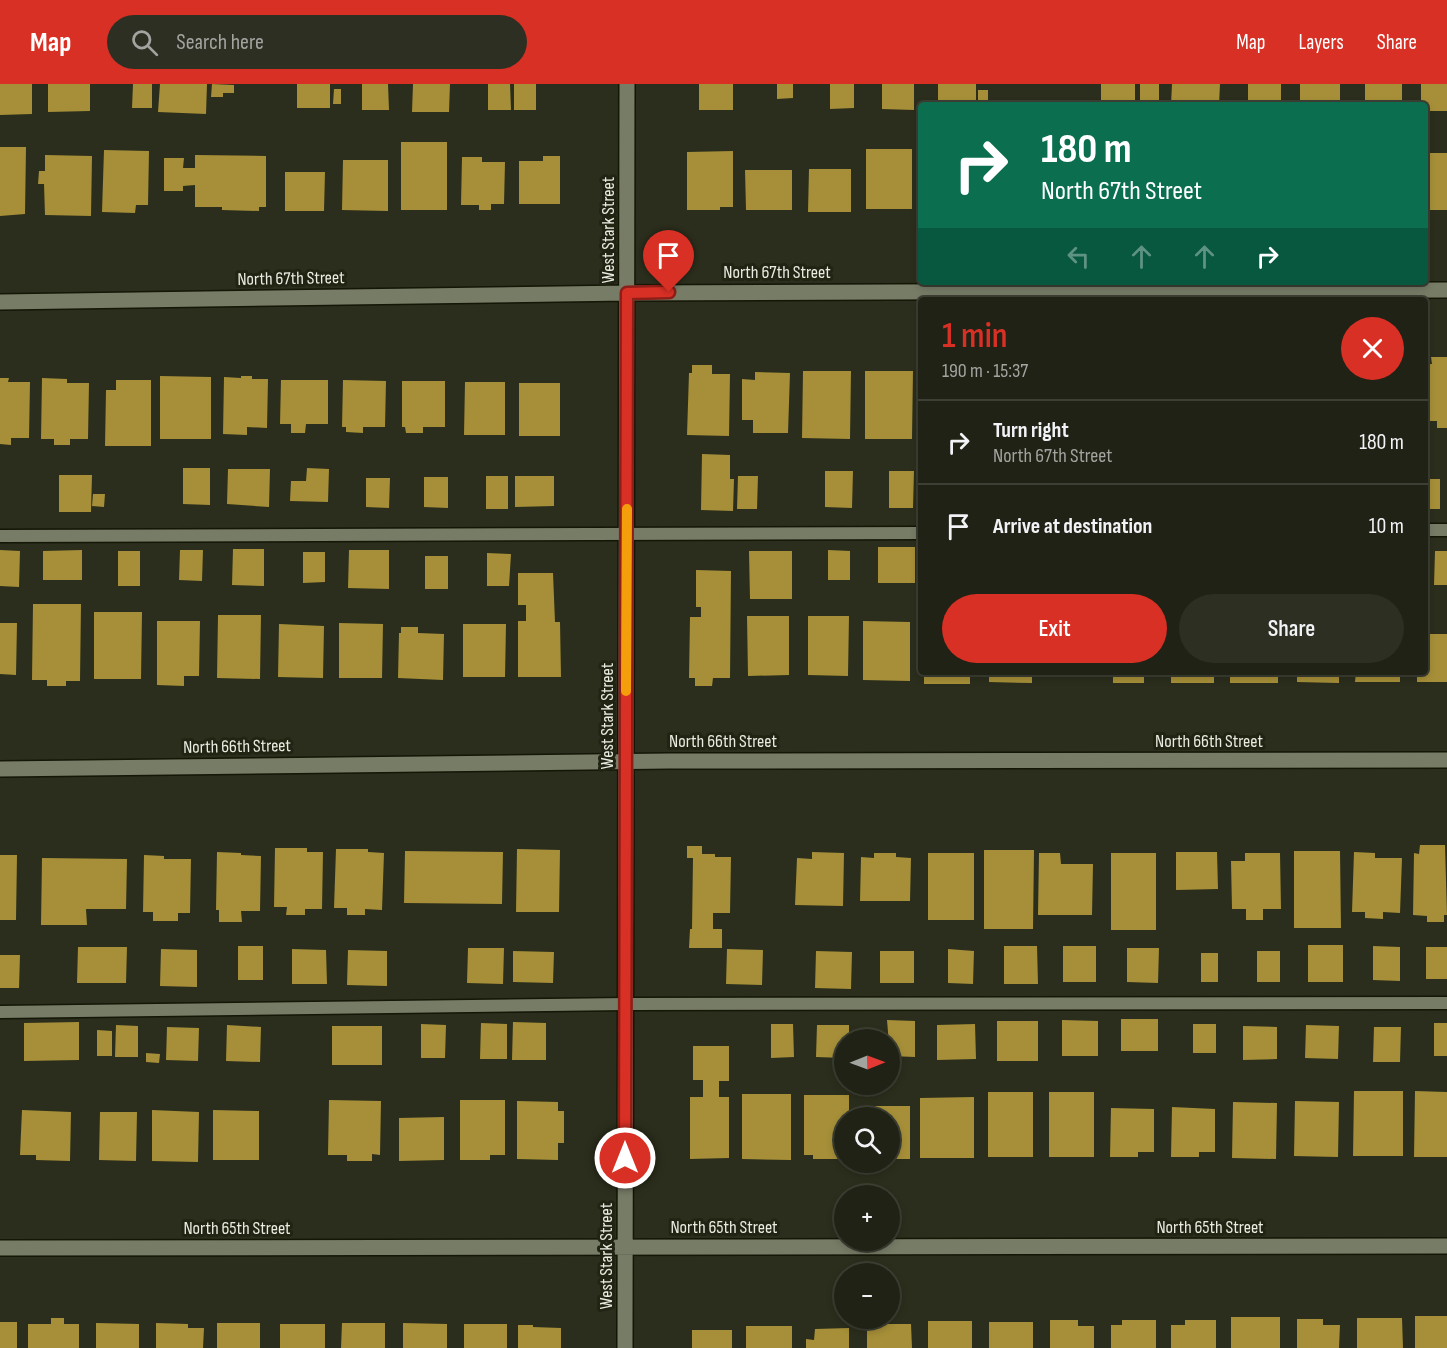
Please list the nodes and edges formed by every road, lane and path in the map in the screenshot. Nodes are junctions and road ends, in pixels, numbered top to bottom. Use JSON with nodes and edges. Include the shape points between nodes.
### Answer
{"nodes":[{"id":1,"x":627,"y":84,"type":"edge"},
{"id":2,"x":1447,"y":290,"type":"edge"},
{"id":3,"x":627,"y":293,"type":"junction"},
{"id":4,"x":0,"y":302,"type":"edge"},
{"id":5,"x":1428,"y":530,"type":"edge"},
{"id":6,"x":1447,"y":530,"type":"edge"},
{"id":7,"x":918,"y":533,"type":"edge"},
{"id":8,"x":627,"y":535,"type":"junction"},
{"id":9,"x":0,"y":536,"type":"edge"},
{"id":10,"x":1447,"y":760,"type":"edge"},
{"id":11,"x":626,"y":761,"type":"junction"},
{"id":12,"x":0,"y":769,"type":"edge"},
{"id":13,"x":1447,"y":1003,"type":"edge"},
{"id":14,"x":626,"y":1004,"type":"junction"},
{"id":15,"x":0,"y":1012,"type":"edge"},
{"id":16,"x":625,"y":1246,"type":"junction"},
{"id":17,"x":1447,"y":1246,"type":"edge"},
{"id":18,"x":0,"y":1248,"type":"edge"},
{"id":19,"x":625,"y":1348,"type":"edge"}],
"edges":[{"from":1,"to":3,"type":"street","name":"West Stark Street"},
{"from":2,"to":3,"type":"street","name":"North 67th Street"},
{"from":3,"to":4,"type":"street","name":"North 67th Street"},
{"from":3,"to":8,"type":"street","name":"West Stark Street"},
{"from":5,"to":6,"type":"lane"},
{"from":7,"to":8,"type":"lane"},
{"from":8,"to":9,"type":"lane"},
{"from":8,"to":11,"type":"street","name":"West Stark Street"},
{"from":10,"to":11,"type":"street","name":"North 66th Street"},
{"from":11,"to":12,"type":"street","name":"North 66th Street"},
{"from":11,"to":14,"type":"street","name":"West Stark Street"},
{"from":13,"to":14,"type":"lane"},
{"from":14,"to":15,"type":"lane"},
{"from":14,"to":16,"type":"street","name":"West Stark Street"},
{"from":16,"to":17,"type":"street","name":"North 65th Street"},
{"from":16,"to":18,"type":"street","name":"North 65th Street"},
{"from":16,"to":19,"type":"street","name":"West Stark Street"}]}
